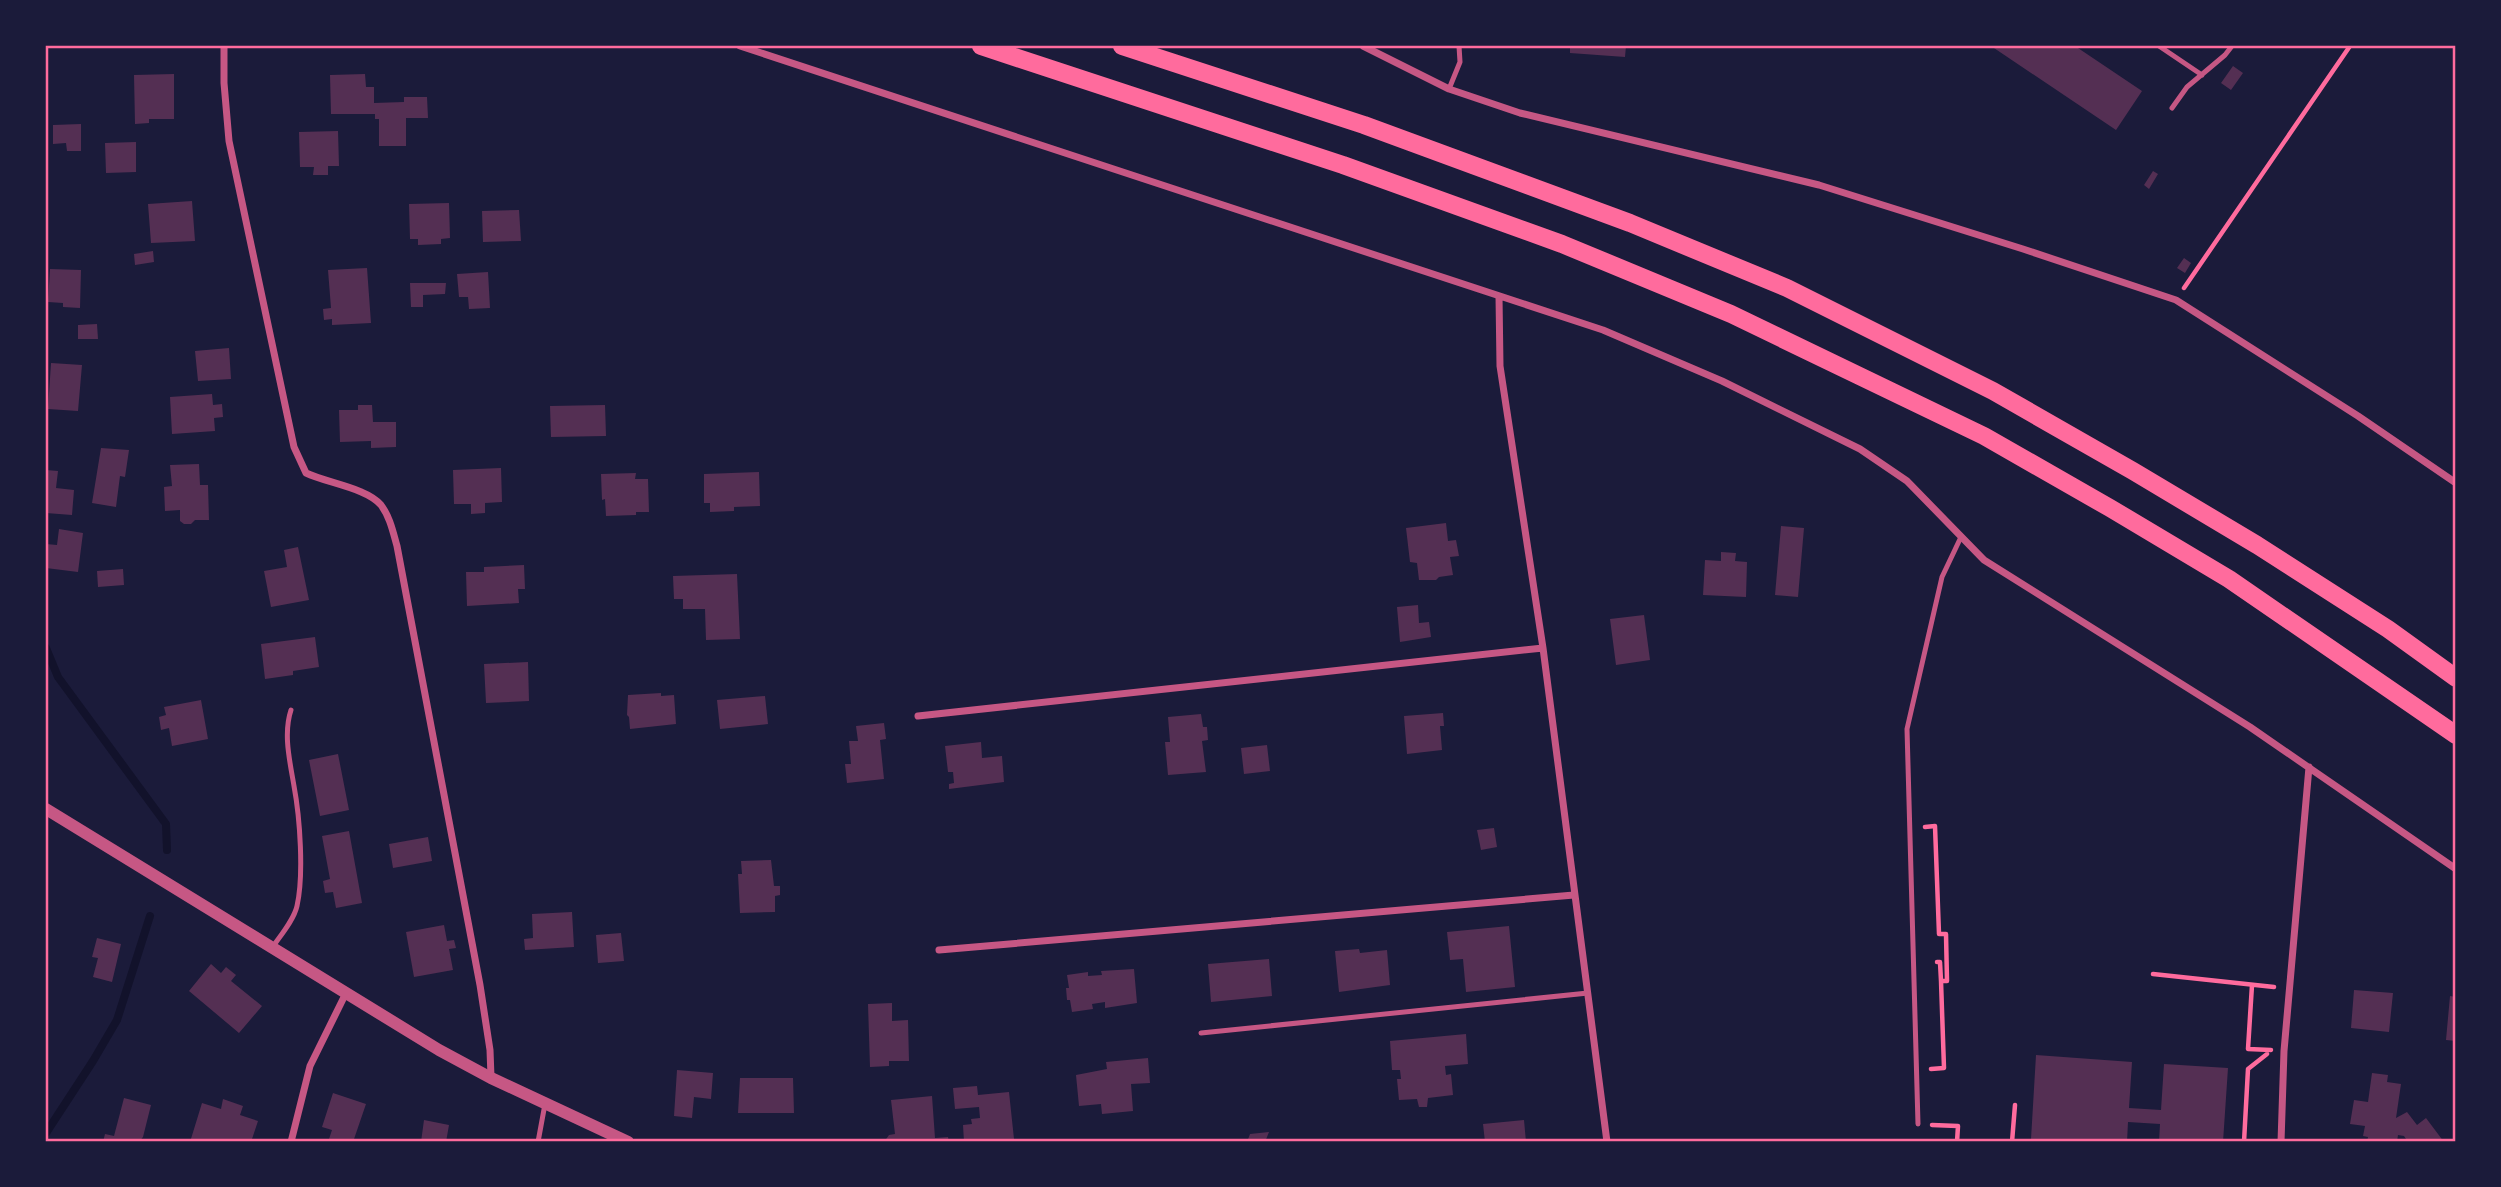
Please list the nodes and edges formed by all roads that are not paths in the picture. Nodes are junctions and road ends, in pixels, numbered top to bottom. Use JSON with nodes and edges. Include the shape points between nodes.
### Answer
{"nodes":[{"id":1,"x":224,"y":46,"type":"edge"},
{"id":2,"x":740,"y":46,"type":"edge"},
{"id":3,"x":981,"y":46,"type":"edge"},
{"id":4,"x":1122,"y":46,"type":"edge"},
{"id":5,"x":1363,"y":46,"type":"edge"},
{"id":6,"x":1459,"y":46,"type":"edge"},
{"id":7,"x":2159,"y":46,"type":"edge"},
{"id":8,"x":2232,"y":46,"type":"edge"},
{"id":9,"x":2202,"y":75,"type":"junction"},
{"id":10,"x":1449,"y":89,"type":"junction"},
{"id":11,"x":2172,"y":108,"type":"dead end"},
{"id":12,"x":1499,"y":296,"type":"junction"},
{"id":13,"x":2455,"y":483,"type":"edge"},
{"id":14,"x":1961,"y":537,"type":"junction"},
{"id":15,"x":1543,"y":648,"type":"junction"},
{"id":16,"x":2455,"y":678,"type":"edge"},
{"id":17,"x":291,"y":710,"type":"dead end"},
{"id":18,"x":918,"y":716,"type":"dead end"},
{"id":19,"x":2455,"y":735,"type":"edge"},
{"id":20,"x":2309,"y":767,"type":"junction"},
{"id":21,"x":46,"y":809,"type":"edge"},
{"id":22,"x":2455,"y":869,"type":"edge"},
{"id":23,"x":1574,"y":895,"type":"junction"},
{"id":24,"x":272,"y":948,"type":"junction"},
{"id":25,"x":939,"y":950,"type":"dead end"},
{"id":26,"x":346,"y":993,"type":"junction"},
{"id":27,"x":1588,"y":993,"type":"junction"},
{"id":28,"x":1201,"y":1033,"type":"dead end"},
{"id":29,"x":491,"y":1078,"type":"junction"},
{"id":30,"x":545,"y":1104,"type":"junction"},
{"id":31,"x":1918,"y":1124,"type":"road end"},
{"id":32,"x":291,"y":1142,"type":"edge"},
{"id":33,"x":538,"y":1142,"type":"edge"},
{"id":34,"x":628,"y":1142,"type":"edge"},
{"id":35,"x":1607,"y":1142,"type":"edge"},
{"id":36,"x":2281,"y":1142,"type":"edge"}],
"edges":[{"from":1,"to":29,"type":"street","via":[[229,141],[296,454],[306,473],[369,495],[380,504],[397,546],[480,985]]},
{"from":2,"to":12,"type":"street"},
{"from":3,"to":19,"type":"main road","via":[[1382,179],[1562,244],[1731,314],[1984,436],[2110,508],[2229,579]]},
{"from":4,"to":16,"type":"main road","via":[[1364,125],[1630,223],[1787,288],[1993,391],[2133,471],[2388,629]]},
{"from":5,"to":10,"type":"street"},
{"from":6,"to":10,"type":"lane","via":[[1460,62]]},
{"from":7,"to":9,"type":"lane"},
{"from":8,"to":9,"type":"lane"},
{"from":9,"to":11,"type":"lane"},
{"from":10,"to":13,"type":"street","via":[[1520,113],[1819,185],[2176,300]]},
{"from":12,"to":14,"type":"street","via":[[1603,330],[1723,381],[1860,449],[1907,481]]},
{"from":12,"to":15,"type":"street","via":[[1500,366]]},
{"from":14,"to":20,"type":"street","via":[[1984,560]]},
{"from":14,"to":31,"type":"lane","via":[[1942,577],[1908,729]]},
{"from":15,"to":18,"type":"street"},
{"from":15,"to":23,"type":"street"},
{"from":17,"to":24,"type":"lane","via":[[287,721],[300,874],[297,909]]},
{"from":20,"to":22,"type":"street"},
{"from":20,"to":36,"type":"street","via":[[2284,1051]]},
{"from":21,"to":24,"type":"street"},
{"from":23,"to":25,"type":"street"},
{"from":23,"to":27,"type":"street"},
{"from":24,"to":26,"type":"street"},
{"from":26,"to":29,"type":"street"},
{"from":26,"to":32,"type":"street","via":[[310,1066]]},
{"from":27,"to":28,"type":"lane"},
{"from":27,"to":35,"type":"street"},
{"from":29,"to":30,"type":"street"},
{"from":30,"to":33,"type":"lane"},
{"from":30,"to":34,"type":"street"}]}
